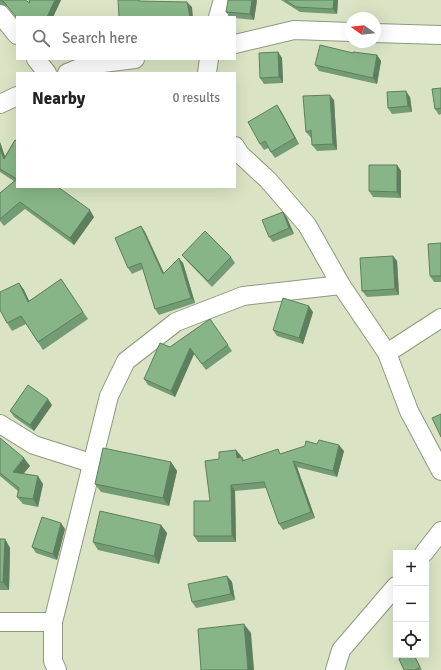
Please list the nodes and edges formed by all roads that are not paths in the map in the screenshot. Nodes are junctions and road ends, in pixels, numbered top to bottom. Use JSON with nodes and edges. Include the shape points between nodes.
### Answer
{"nodes":[{"id":1,"x":223,"y":0,"type":"edge"},
{"id":2,"x":0,"y":14,"type":"edge"},
{"id":3,"x":218,"y":16,"type":"edge"},
{"id":4,"x":345,"y":32,"type":"edge"},
{"id":5,"x":381,"y":33,"type":"edge"},
{"id":6,"x":16,"y":34,"type":"edge"},
{"id":7,"x":441,"y":35,"type":"edge"},
{"id":8,"x":236,"y":44,"type":"edge"},
{"id":9,"x":37,"y":60,"type":"edge"},
{"id":10,"x":127,"y":60,"type":"edge"},
{"id":11,"x":209,"y":60,"type":"edge"},
{"id":12,"x":46,"y":72,"type":"edge"},
{"id":13,"x":70,"y":72,"type":"edge"},
{"id":14,"x":207,"y":72,"type":"edge"},
{"id":15,"x":16,"y":96,"type":"edge"},
{"id":16,"x":0,"y":104,"type":"edge"},
{"id":17,"x":236,"y":148,"type":"edge"},
{"id":18,"x":342,"y":285,"type":"junction"},
{"id":19,"x":441,"y":318,"type":"edge"},
{"id":20,"x":387,"y":353,"type":"junction"},
{"id":21,"x":0,"y":424,"type":"edge"},
{"id":22,"x":91,"y":463,"type":"junction"},
{"id":23,"x":441,"y":471,"type":"edge"},
{"id":24,"x":441,"y":531,"type":"edge"},
{"id":25,"x":426,"y":550,"type":"edge"},
{"id":26,"x":393,"y":589,"type":"edge"},
{"id":27,"x":0,"y":622,"type":"edge"},
{"id":28,"x":53,"y":622,"type":"junction"},
{"id":29,"x":57,"y":670,"type":"edge"},
{"id":30,"x":335,"y":670,"type":"edge"}],
"edges":[{"from":1,"to":3,"type":"street"},
{"from":2,"to":6,"type":"street"},
{"from":4,"to":8,"type":"street","via":[[294,30]]},
{"from":5,"to":7,"type":"street"},
{"from":9,"to":12,"type":"street"},
{"from":10,"to":13,"type":"street","via":[[87,65]]},
{"from":11,"to":14,"type":"street"},
{"from":15,"to":16,"type":"street"},
{"from":17,"to":18,"type":"street","via":[[307,225]]},
{"from":18,"to":20,"type":"street"},
{"from":18,"to":22,"type":"street","via":[[243,296],[176,322],[126,361],[110,396]]},
{"from":19,"to":20,"type":"street"},
{"from":20,"to":23,"type":"street","via":[[409,411]]},
{"from":21,"to":22,"type":"street","via":[[34,445]]},
{"from":22,"to":28,"type":"street"},
{"from":24,"to":25,"type":"street"},
{"from":26,"to":30,"type":"street","via":[[341,650]]},
{"from":27,"to":28,"type":"street"},
{"from":28,"to":29,"type":"street","via":[[53,661]]}]}
